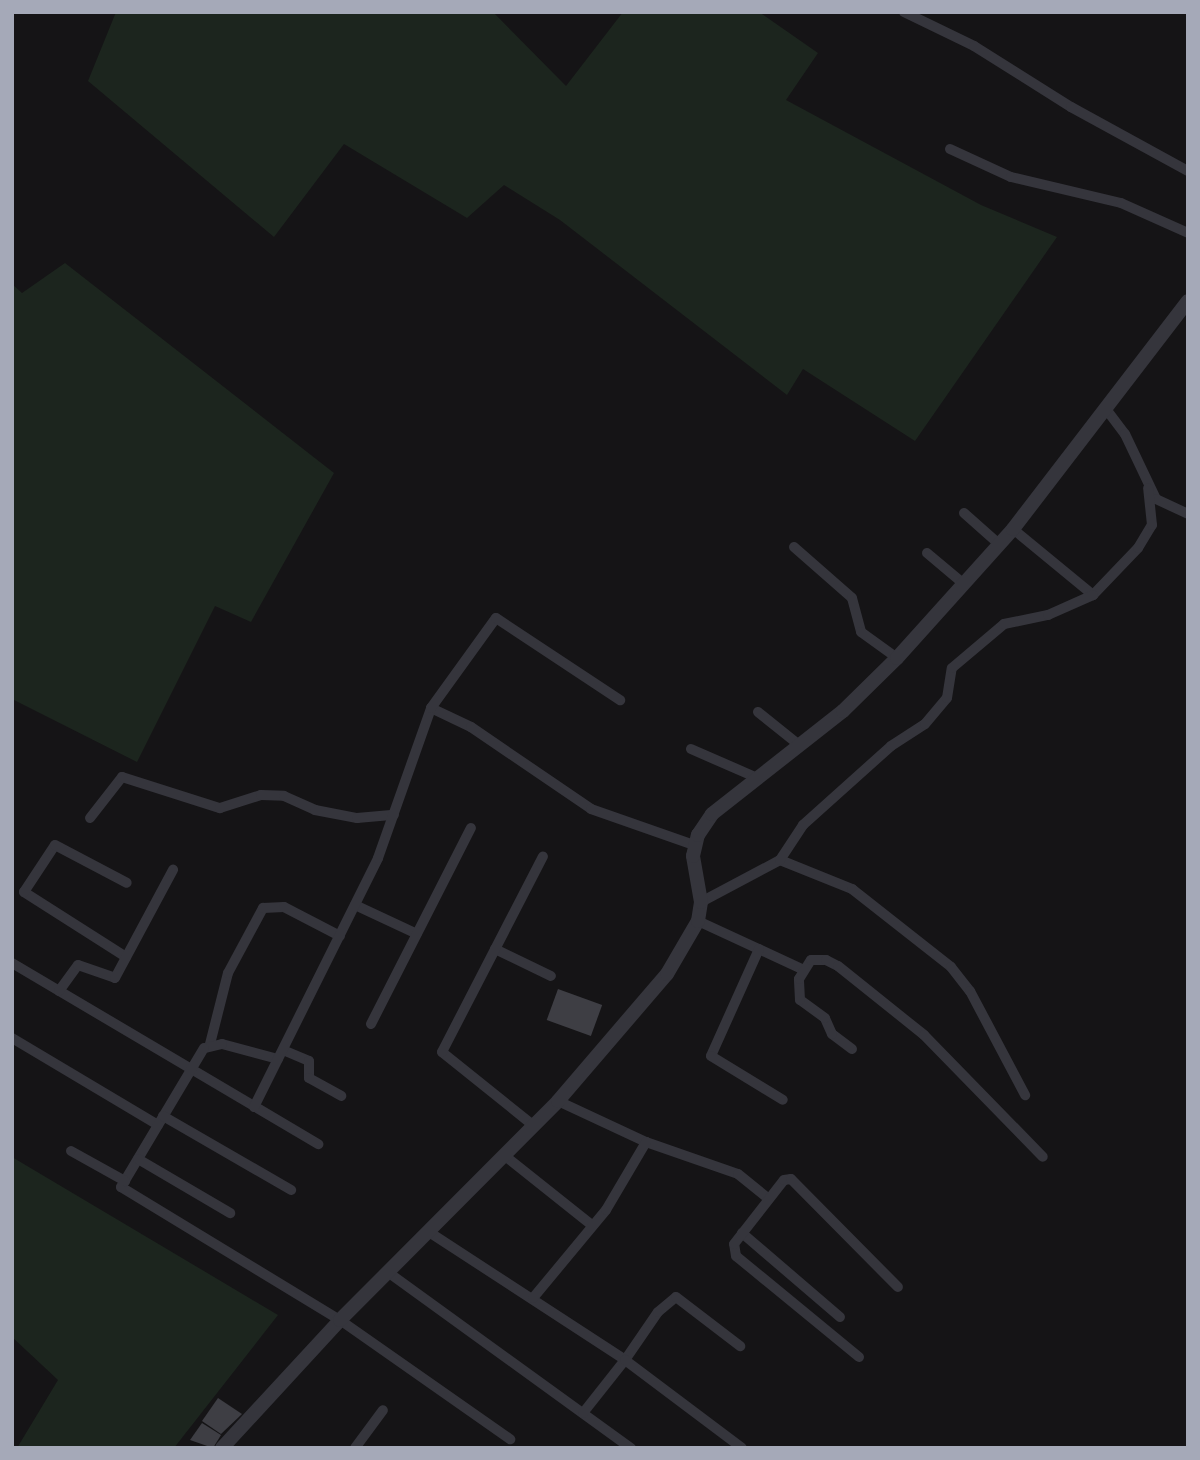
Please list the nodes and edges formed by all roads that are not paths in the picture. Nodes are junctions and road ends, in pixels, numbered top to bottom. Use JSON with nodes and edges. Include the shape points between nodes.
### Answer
{"nodes":[{"id":1,"x":904,"y":12,"type":"edge"},
{"id":2,"x":950,"y":149,"type":"dead end"},
{"id":3,"x":1188,"y":171,"type":"edge"},
{"id":4,"x":1188,"y":233,"type":"edge"},
{"id":5,"x":1188,"y":301,"type":"edge"},
{"id":6,"x":1106,"y":409,"type":"junction"},
{"id":7,"x":1148,"y":488,"type":"junction"},
{"id":8,"x":964,"y":513,"type":"dead end"},
{"id":9,"x":1188,"y":514,"type":"edge"},
{"id":10,"x":1013,"y":529,"type":"junction"},
{"id":11,"x":999,"y":544,"type":"junction"},
{"id":12,"x":794,"y":547,"type":"dead end"},
{"id":13,"x":927,"y":553,"type":"dead end"},
{"id":14,"x":964,"y":584,"type":"junction"},
{"id":15,"x":1093,"y":595,"type":"junction"},
{"id":16,"x":897,"y":658,"type":"junction"},
{"id":17,"x":620,"y":701,"type":"dead end"},
{"id":18,"x":431,"y":708,"type":"junction"},
{"id":19,"x":758,"y":712,"type":"dead end"},
{"id":20,"x":799,"y":745,"type":"junction"},
{"id":21,"x":691,"y":749,"type":"dead end"},
{"id":22,"x":755,"y":777,"type":"junction"},
{"id":23,"x":394,"y":815,"type":"junction"},
{"id":24,"x":90,"y":818,"type":"dead end"},
{"id":25,"x":471,"y":828,"type":"dead end"},
{"id":26,"x":694,"y":845,"type":"junction"},
{"id":27,"x":543,"y":856,"type":"dead end"},
{"id":28,"x":780,"y":860,"type":"junction"},
{"id":29,"x":173,"y":870,"type":"dead end"},
{"id":30,"x":127,"y":883,"type":"dead end"},
{"id":31,"x":701,"y":902,"type":"junction"},
{"id":32,"x":355,"y":905,"type":"junction"},
{"id":33,"x":698,"y":920,"type":"junction"},
{"id":34,"x":416,"y":934,"type":"junction"},
{"id":35,"x":340,"y":936,"type":"junction"},
{"id":36,"x":495,"y":949,"type":"junction"},
{"id":37,"x":759,"y":949,"type":"junction"},
{"id":38,"x":126,"y":957,"type":"junction"},
{"id":39,"x":12,"y":963,"type":"edge"},
{"id":40,"x":802,"y":969,"type":"junction"},
{"id":41,"x":551,"y":976,"type":"dead end"},
{"id":42,"x":59,"y":991,"type":"junction"},
{"id":43,"x":371,"y":1024,"type":"dead end"},
{"id":44,"x":12,"y":1038,"type":"edge"},
{"id":45,"x":211,"y":1044,"type":"junction"},
{"id":46,"x":852,"y":1049,"type":"dead end"},
{"id":47,"x":281,"y":1055,"type":"junction"},
{"id":48,"x":190,"y":1069,"type":"junction"},
{"id":49,"x":1025,"y":1095,"type":"dead end"},
{"id":50,"x":341,"y":1096,"type":"dead end"},
{"id":51,"x":783,"y":1100,"type":"dead end"},
{"id":52,"x":558,"y":1101,"type":"junction"},
{"id":53,"x":254,"y":1107,"type":"junction"},
{"id":54,"x":161,"y":1120,"type":"junction"},
{"id":55,"x":534,"y":1126,"type":"junction"},
{"id":56,"x":646,"y":1142,"type":"junction"},
{"id":57,"x":318,"y":1144,"type":"dead end"},
{"id":58,"x":71,"y":1151,"type":"dead end"},
{"id":59,"x":505,"y":1156,"type":"junction"},
{"id":60,"x":1043,"y":1157,"type":"dead end"},
{"id":61,"x":138,"y":1159,"type":"junction"},
{"id":62,"x":125,"y":1181,"type":"junction"},
{"id":63,"x":291,"y":1190,"type":"dead end"},
{"id":64,"x":768,"y":1198,"type":"junction"},
{"id":65,"x":230,"y":1213,"type":"dead end"},
{"id":66,"x":593,"y":1226,"type":"junction"},
{"id":67,"x":429,"y":1232,"type":"junction"},
{"id":68,"x":742,"y":1233,"type":"junction"},
{"id":69,"x":389,"y":1273,"type":"junction"},
{"id":70,"x":898,"y":1287,"type":"dead end"},
{"id":71,"x":533,"y":1298,"type":"junction"},
{"id":72,"x":840,"y":1317,"type":"dead end"},
{"id":73,"x":340,"y":1320,"type":"junction"},
{"id":74,"x":740,"y":1346,"type":"dead end"},
{"id":75,"x":859,"y":1357,"type":"dead end"},
{"id":76,"x":625,"y":1360,"type":"junction"},
{"id":77,"x":383,"y":1410,"type":"dead end"},
{"id":78,"x":583,"y":1413,"type":"junction"},
{"id":79,"x":510,"y":1439,"type":"dead end"},
{"id":80,"x":222,"y":1448,"type":"edge"},
{"id":81,"x":355,"y":1448,"type":"edge"},
{"id":82,"x":631,"y":1448,"type":"edge"},
{"id":83,"x":742,"y":1448,"type":"edge"}],
"edges":[{"from":1,"to":3,"type":"street","via":[[974,46]]},
{"from":2,"to":4,"type":"street","via":[[1011,177],[1121,204]]},
{"from":5,"to":6,"type":"street"},
{"from":6,"to":7,"type":"street","via":[[1125,434]]},
{"from":6,"to":10,"type":"street"},
{"from":7,"to":9,"type":"street","via":[[1156,499]]},
{"from":7,"to":15,"type":"street","via":[[1152,525],[1138,548]]},
{"from":8,"to":11,"type":"street"},
{"from":10,"to":11,"type":"street"},
{"from":10,"to":15,"type":"street"},
{"from":11,"to":14,"type":"street"},
{"from":12,"to":16,"type":"street","via":[[852,598],[861,632]]},
{"from":13,"to":14,"type":"street"},
{"from":14,"to":16,"type":"street"},
{"from":15,"to":28,"type":"street","via":[[1048,615],[1004,624],[952,667],[947,698],[925,724],[891,746],[803,825]]},
{"from":16,"to":20,"type":"street","via":[[843,711]]},
{"from":17,"to":18,"type":"street","via":[[499,618]]},
{"from":18,"to":23,"type":"street"},
{"from":18,"to":26,"type":"street","via":[[471,727],[591,809]]},
{"from":19,"to":20,"type":"street"},
{"from":20,"to":22,"type":"street"},
{"from":21,"to":22,"type":"street"},
{"from":22,"to":26,"type":"street","via":[[720,804]]},
{"from":23,"to":24,"type":"street","via":[[357,818],[315,810],[284,796],[261,795],[220,808],[122,777]]},
{"from":23,"to":32,"type":"street"},
{"from":25,"to":34,"type":"street"},
{"from":26,"to":31,"type":"street"},
{"from":27,"to":36,"type":"street"},
{"from":28,"to":31,"type":"street"},
{"from":28,"to":49,"type":"street","via":[[852,889],[951,967],[970,991]]},
{"from":29,"to":38,"type":"street"},
{"from":30,"to":38,"type":"street","via":[[55,845],[24,892]]},
{"from":31,"to":33,"type":"street"},
{"from":32,"to":34,"type":"street"},
{"from":32,"to":35,"type":"street"},
{"from":33,"to":37,"type":"street"},
{"from":33,"to":52,"type":"street","via":[[667,974]]},
{"from":34,"to":43,"type":"street"},
{"from":35,"to":45,"type":"street","via":[[284,907],[262,908],[228,973]]},
{"from":35,"to":47,"type":"street"},
{"from":36,"to":41,"type":"street"},
{"from":36,"to":55,"type":"street","via":[[442,1052]]},
{"from":37,"to":40,"type":"street"},
{"from":37,"to":51,"type":"street","via":[[711,1056]]},
{"from":38,"to":42,"type":"street","via":[[112,979],[78,965]]},
{"from":39,"to":42,"type":"street"},
{"from":40,"to":46,"type":"street","via":[[800,1000],[825,1018],[832,1034]]},
{"from":40,"to":60,"type":"street","via":[[811,960],[826,960],[855,977],[924,1035]]},
{"from":42,"to":48,"type":"street"},
{"from":44,"to":54,"type":"street"},
{"from":45,"to":47,"type":"street"},
{"from":45,"to":48,"type":"street"},
{"from":47,"to":50,"type":"street","via":[[309,1061],[309,1078]]},
{"from":47,"to":53,"type":"street"},
{"from":48,"to":53,"type":"street"},
{"from":48,"to":54,"type":"street"},
{"from":52,"to":55,"type":"street"},
{"from":52,"to":56,"type":"street"},
{"from":53,"to":57,"type":"street"},
{"from":54,"to":61,"type":"street"},
{"from":54,"to":63,"type":"street"},
{"from":55,"to":59,"type":"street"},
{"from":56,"to":64,"type":"street","via":[[738,1174]]},
{"from":56,"to":66,"type":"street","via":[[632,1171]]},
{"from":58,"to":62,"type":"street"},
{"from":59,"to":66,"type":"street"},
{"from":59,"to":67,"type":"street"},
{"from":61,"to":62,"type":"street"},
{"from":61,"to":65,"type":"street"},
{"from":62,"to":73,"type":"street","via":[[121,1187]]},
{"from":64,"to":68,"type":"street"},
{"from":64,"to":70,"type":"street","via":[[784,1180],[797,1182]]},
{"from":66,"to":71,"type":"street"},
{"from":67,"to":69,"type":"street"},
{"from":67,"to":71,"type":"street"},
{"from":68,"to":72,"type":"street"},
{"from":68,"to":75,"type":"street","via":[[732,1248],[736,1256]]},
{"from":69,"to":73,"type":"street"},
{"from":69,"to":78,"type":"street"},
{"from":71,"to":76,"type":"street"},
{"from":73,"to":79,"type":"street"},
{"from":73,"to":80,"type":"street"},
{"from":74,"to":76,"type":"street","via":[[676,1297],[658,1312]]},
{"from":76,"to":78,"type":"street"},
{"from":76,"to":83,"type":"street"},
{"from":77,"to":81,"type":"street"},
{"from":78,"to":82,"type":"street"}]}
